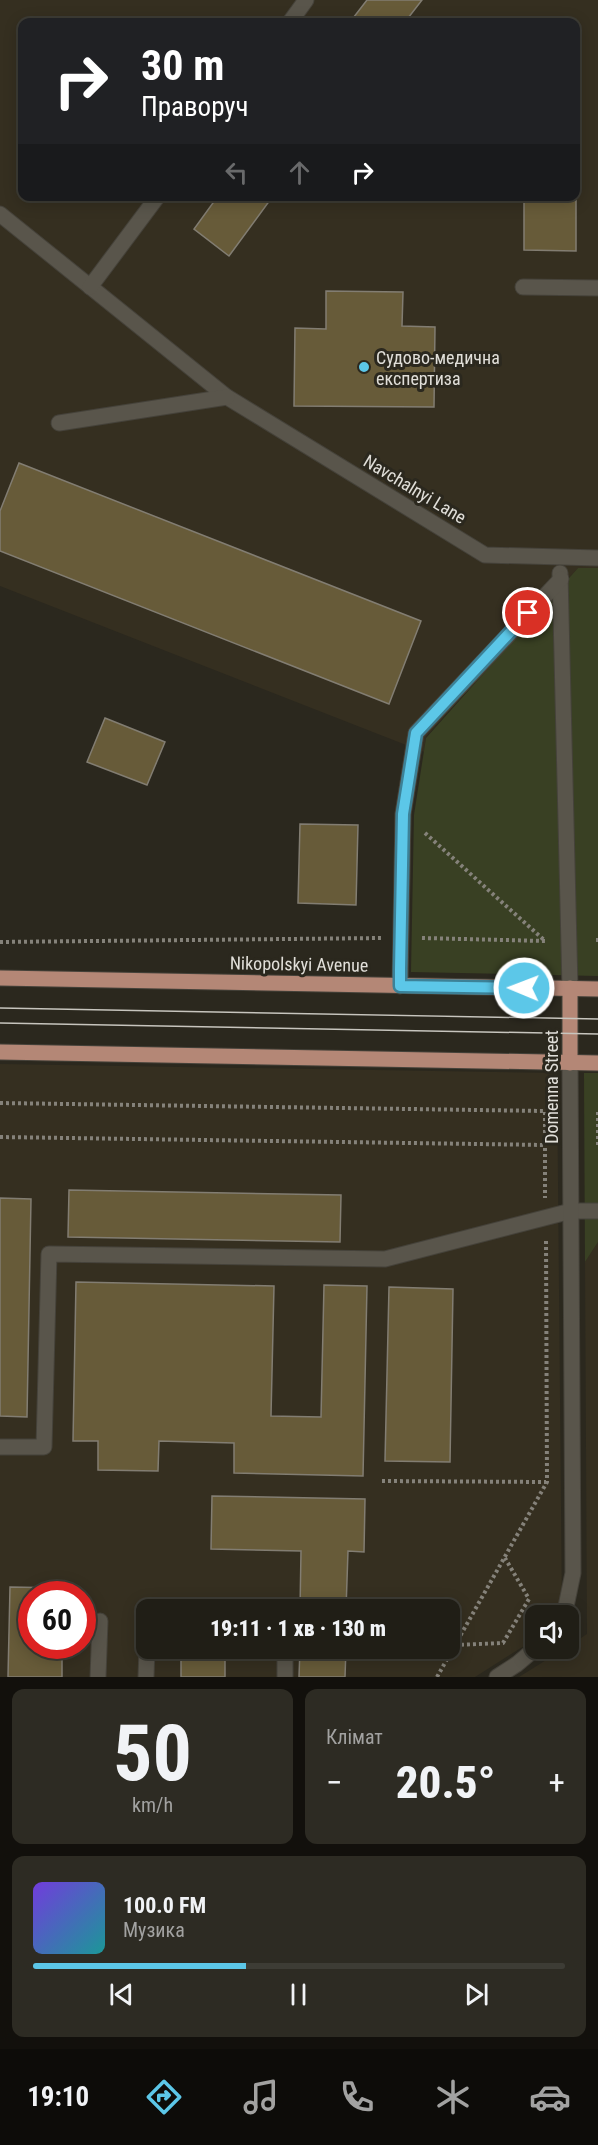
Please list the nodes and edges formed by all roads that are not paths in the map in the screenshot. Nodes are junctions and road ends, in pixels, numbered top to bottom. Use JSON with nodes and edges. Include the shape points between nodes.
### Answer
{"nodes":[{"id":1,"x":306,"y":0,"type":"edge"},
{"id":2,"x":293,"y":18,"type":"edge"},
{"id":3,"x":155,"y":201,"type":"edge"},
{"id":4,"x":0,"y":214,"type":"edge"},
{"id":5,"x":90,"y":287,"type":"junction"},
{"id":6,"x":523,"y":287,"type":"dead end"},
{"id":7,"x":598,"y":288,"type":"edge"},
{"id":8,"x":227,"y":397,"type":"junction"},
{"id":9,"x":59,"y":423,"type":"dead end"},
{"id":10,"x":560,"y":558,"type":"junction"},
{"id":11,"x":598,"y":558,"type":"edge"},
{"id":12,"x":561,"y":579,"type":"junction"},
{"id":13,"x":0,"y":978,"type":"edge"},
{"id":14,"x":400,"y":986,"type":"junction"},
{"id":15,"x":570,"y":988,"type":"junction"},
{"id":16,"x":598,"y":989,"type":"edge"},
{"id":17,"x":0,"y":1052,"type":"edge"},
{"id":18,"x":570,"y":1063,"type":"junction"},
{"id":19,"x":598,"y":1063,"type":"edge"},
{"id":20,"x":571,"y":1211,"type":"junction"},
{"id":21,"x":598,"y":1211,"type":"edge"},
{"id":22,"x":0,"y":1447,"type":"edge"},
{"id":23,"x":566,"y":1605,"type":"edge"},
{"id":24,"x":100,"y":1621,"type":"dead end"},
{"id":25,"x":525,"y":1658,"type":"edge"},
{"id":26,"x":147,"y":1659,"type":"edge"},
{"id":27,"x":285,"y":1659,"type":"edge"},
{"id":28,"x":98,"y":1677,"type":"edge"},
{"id":29,"x":146,"y":1677,"type":"edge"},
{"id":30,"x":285,"y":1677,"type":"edge"},
{"id":31,"x":497,"y":1677,"type":"edge"}],
"edges":[{"from":1,"to":2,"type":"street"},
{"from":3,"to":5,"type":"street"},
{"from":4,"to":5,"type":"street","name":"Navchalnyi Lane"},
{"from":5,"to":8,"type":"street","name":"Navchalnyi Lane"},
{"from":6,"to":7,"type":"street"},
{"from":8,"to":9,"type":"street"},
{"from":8,"to":10,"type":"street","name":"Navchalnyi Lane","via":[[485,555]]},
{"from":10,"to":11,"type":"street","name":"Navchalnyi Lane"},
{"from":10,"to":12,"type":"street","name":"Domenna Street"},
{"from":12,"to":14,"type":"street","via":[[416,733],[403,814]]},
{"from":12,"to":15,"type":"street","name":"Domenna Street"},
{"from":13,"to":14,"type":"main road","name":"Nikopolskyi Avenue"},
{"from":14,"to":15,"type":"main road","name":"Nikopolskyi Avenue"},
{"from":15,"to":16,"type":"main road","name":"Nikopolskyi Avenue"},
{"from":15,"to":18,"type":"main road","name":"Domenna Street"},
{"from":17,"to":18,"type":"main road"},
{"from":18,"to":19,"type":"main road"},
{"from":18,"to":20,"type":"street","name":"Domenna Street"},
{"from":20,"to":21,"type":"street"},
{"from":20,"to":22,"type":"street","via":[[385,1259],[49,1254],[44,1447]]},
{"from":20,"to":23,"type":"street","name":"Domenna Street","via":[[573,1573]]},
{"from":24,"to":28,"type":"street"},
{"from":25,"to":31,"type":"street"},
{"from":26,"to":29,"type":"street"},
{"from":27,"to":30,"type":"street"}]}
